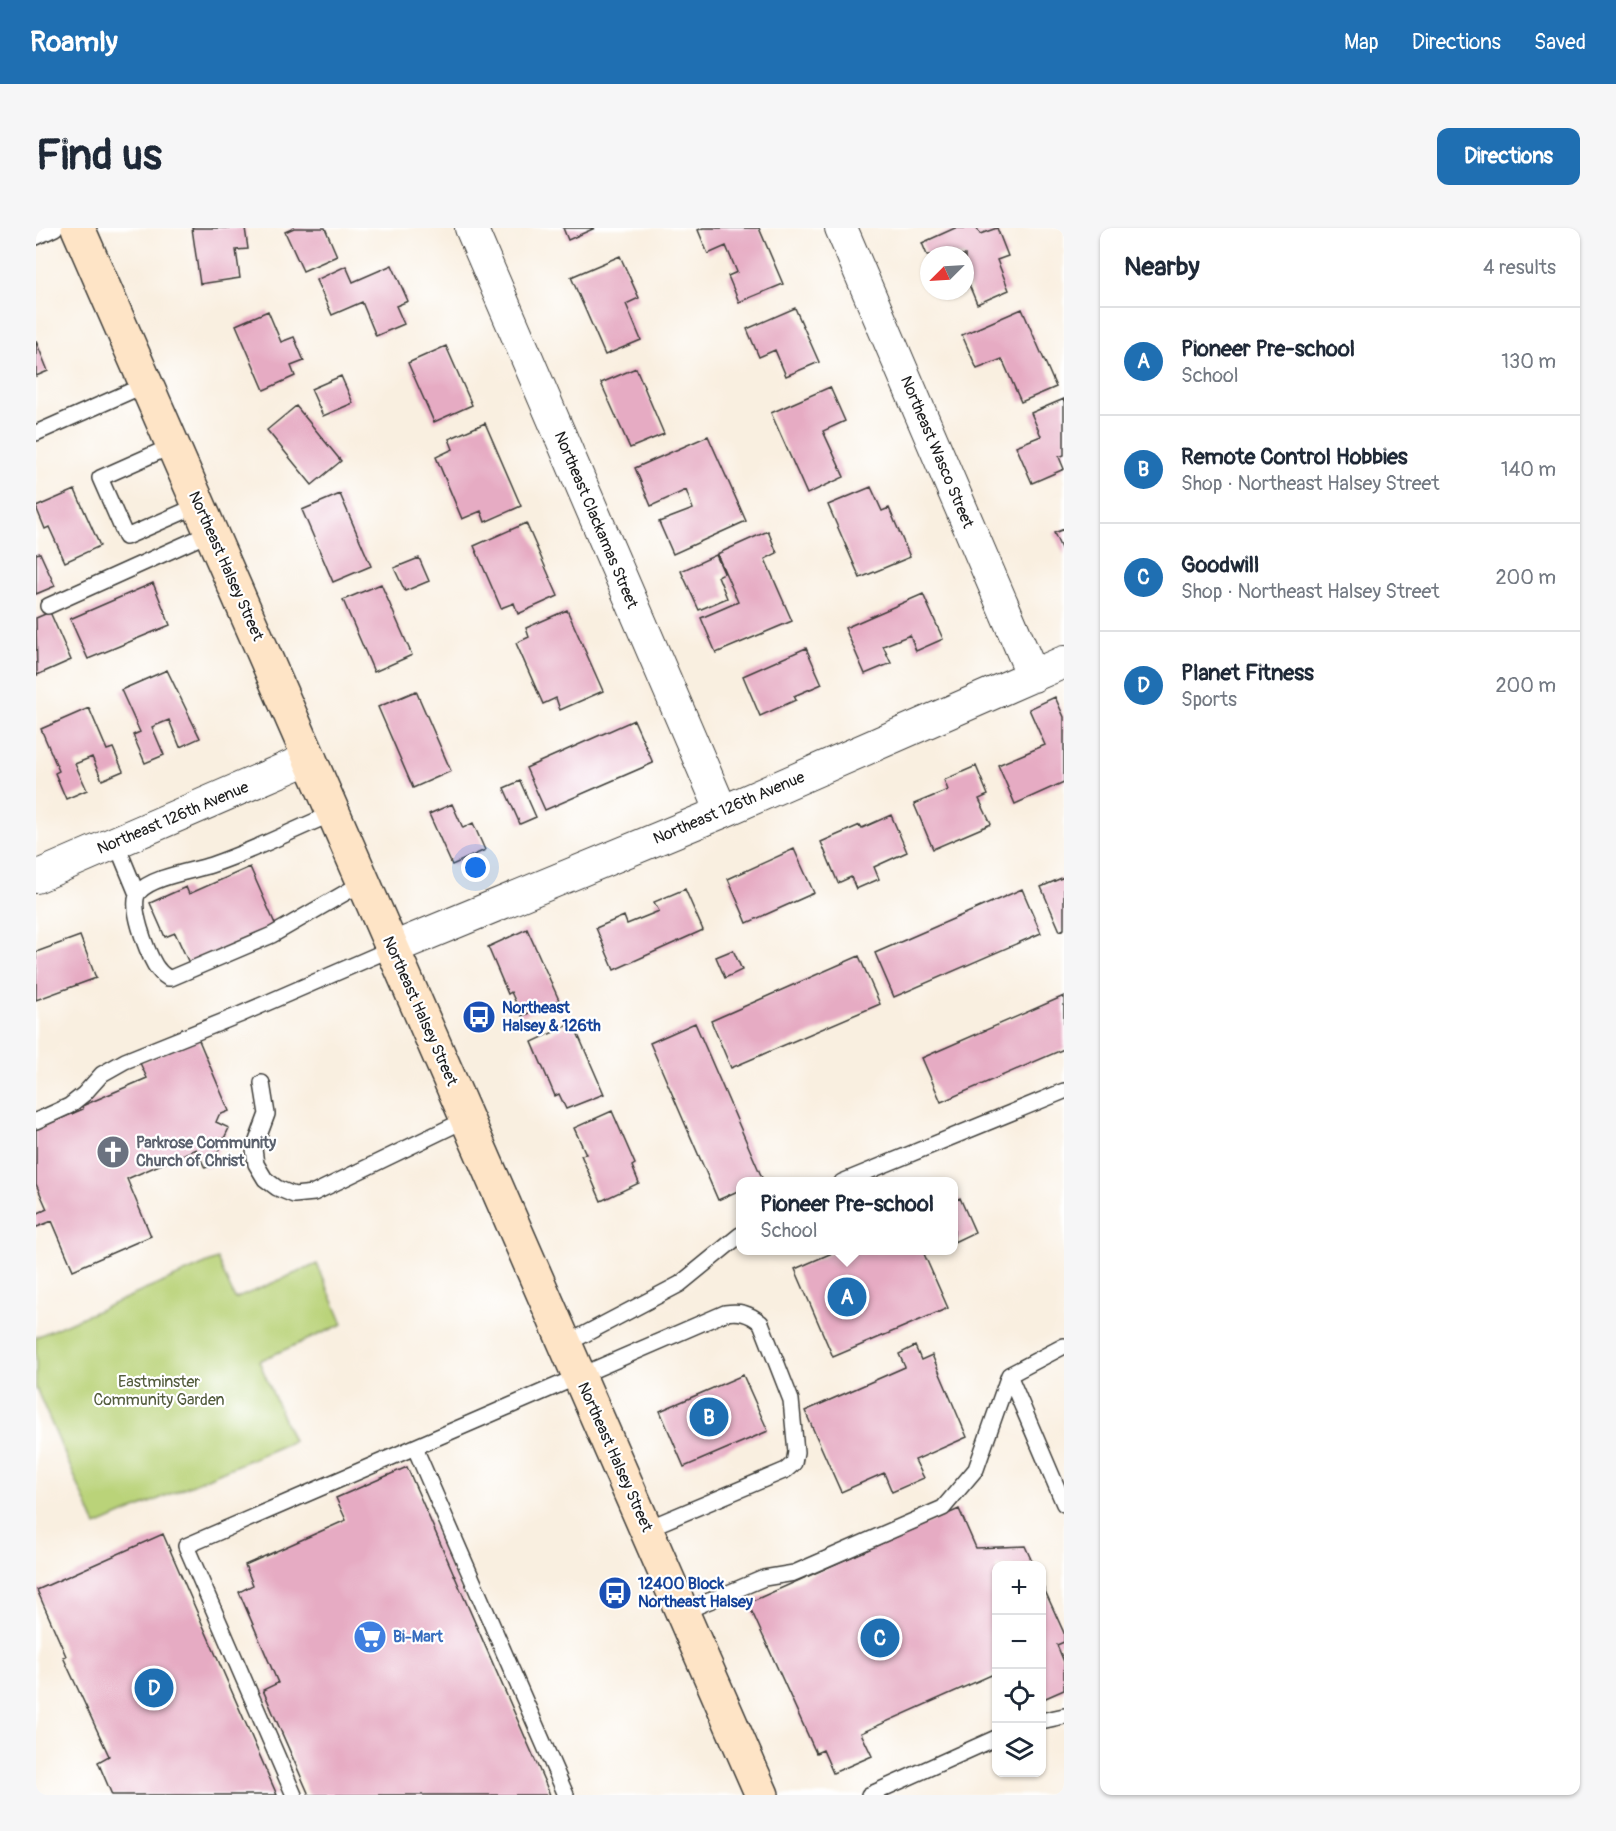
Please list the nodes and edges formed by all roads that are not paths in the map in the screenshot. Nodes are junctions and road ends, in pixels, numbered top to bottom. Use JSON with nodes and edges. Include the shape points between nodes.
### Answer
{"nodes":[{"id":1,"x":55,"y":228,"type":"edge"},
{"id":2,"x":78,"y":228,"type":"edge"},
{"id":3,"x":471,"y":228,"type":"edge"},
{"id":4,"x":841,"y":228,"type":"edge"},
{"id":5,"x":36,"y":237,"type":"edge"},
{"id":6,"x":147,"y":384,"type":"junction"},
{"id":7,"x":36,"y":434,"type":"edge"},
{"id":8,"x":174,"y":446,"type":"junction"},
{"id":9,"x":206,"y":519,"type":"junction"},
{"id":10,"x":48,"y":606,"type":"dead end"},
{"id":11,"x":1064,"y":662,"type":"edge"},
{"id":12,"x":1033,"y":676,"type":"junction"},
{"id":13,"x":310,"y":758,"type":"junction"},
{"id":14,"x":722,"y":812,"type":"junction"},
{"id":15,"x":334,"y":813,"type":"junction"},
{"id":16,"x":116,"y":843,"type":"junction"},
{"id":17,"x":36,"y":877,"type":"edge"},
{"id":18,"x":364,"y":882,"type":"junction"},
{"id":19,"x":137,"y":894,"type":"junction"},
{"id":20,"x":393,"y":948,"type":"junction"},
{"id":21,"x":262,"y":1083,"type":"dead end"},
{"id":22,"x":1064,"y":1091,"type":"edge"},
{"id":23,"x":467,"y":1119,"type":"junction"},
{"id":24,"x":36,"y":1121,"type":"edge"},
{"id":25,"x":854,"y":1177,"type":"edge"},
{"id":26,"x":736,"y":1239,"type":"edge"},
{"id":27,"x":566,"y":1344,"type":"junction"},
{"id":28,"x":1064,"y":1346,"type":"edge"},
{"id":29,"x":1010,"y":1375,"type":"junction"},
{"id":30,"x":580,"y":1377,"type":"junction"},
{"id":31,"x":415,"y":1448,"type":"junction"},
{"id":32,"x":1064,"y":1504,"type":"edge"},
{"id":33,"x":646,"y":1529,"type":"junction"},
{"id":34,"x":683,"y":1612,"type":"junction"},
{"id":35,"x":1064,"y":1716,"type":"edge"},
{"id":36,"x":1046,"y":1720,"type":"edge"},
{"id":37,"x":992,"y":1740,"type":"edge"},
{"id":38,"x":877,"y":1794,"type":"edge"},
{"id":39,"x":294,"y":1795,"type":"edge"},
{"id":40,"x":566,"y":1795,"type":"edge"},
{"id":41,"x":762,"y":1795,"type":"edge"}],
"edges":[{"from":1,"to":5,"type":"lane"},
{"from":2,"to":6,"type":"main road","name":"Northeast Halsey Street"},
{"from":3,"to":14,"type":"street","name":"Northeast Clackamas Street"},
{"from":4,"to":12,"type":"street","name":"Northeast Wasco Street"},
{"from":6,"to":7,"type":"lane"},
{"from":6,"to":8,"type":"main road","name":"Northeast Halsey Street"},
{"from":8,"to":9,"type":"main road","name":"Northeast Halsey Street"},
{"from":8,"to":9,"type":"lane","via":[[100,478],[126,537]]},
{"from":9,"to":10,"type":"lane"},
{"from":9,"to":13,"type":"main road","name":"Northeast Halsey Street"},
{"from":11,"to":12,"type":"street","name":"Northeast 126th Avenue"},
{"from":12,"to":14,"type":"street","name":"Northeast 126th Avenue"},
{"from":13,"to":15,"type":"main road","name":"Northeast Halsey Street"},
{"from":13,"to":16,"type":"street","name":"Northeast 126th Avenue"},
{"from":14,"to":20,"type":"street","name":"Northeast 126th Avenue"},
{"from":15,"to":18,"type":"main road","name":"Northeast Halsey Street"},
{"from":15,"to":19,"type":"lane","via":[[211,865],[156,882]]},
{"from":16,"to":17,"type":"street","name":"Northeast 126th Avenue"},
{"from":16,"to":19,"type":"lane"},
{"from":18,"to":19,"type":"lane","via":[[272,935],[171,978],[156,967],[142,936],[134,903]]},
{"from":18,"to":20,"type":"main road","name":"Northeast Halsey Street"},
{"from":20,"to":23,"type":"main road","name":"Northeast Halsey Street"},
{"from":20,"to":24,"type":"lane","via":[[125,1061],[102,1074],[69,1106]]},
{"from":21,"to":23,"type":"lane","via":[[267,1114],[254,1149],[256,1164],[265,1179],[294,1195],[314,1193]]},
{"from":22,"to":25,"type":"lane"},
{"from":23,"to":27,"type":"main road","name":"Northeast Halsey Street"},
{"from":26,"to":27,"type":"lane","via":[[681,1284]]},
{"from":27,"to":30,"type":"main road","name":"Northeast Halsey Street"},
{"from":28,"to":29,"type":"lane"},
{"from":29,"to":32,"type":"lane"},
{"from":29,"to":34,"type":"lane","via":[[976,1469],[943,1508],[794,1573],[764,1578]]},
{"from":30,"to":31,"type":"lane"},
{"from":30,"to":33,"type":"main road","name":"Northeast Halsey Street"},
{"from":30,"to":33,"type":"lane","via":[[725,1313],[739,1311],[762,1323],[791,1400],[794,1463],[786,1470]]},
{"from":31,"to":39,"type":"lane","via":[[186,1546]]},
{"from":31,"to":40,"type":"lane"},
{"from":33,"to":34,"type":"main road","name":"Northeast Halsey Street"},
{"from":34,"to":41,"type":"main road","name":"Northeast Halsey Street"},
{"from":35,"to":36,"type":"lane"},
{"from":37,"to":38,"type":"lane"}]}
